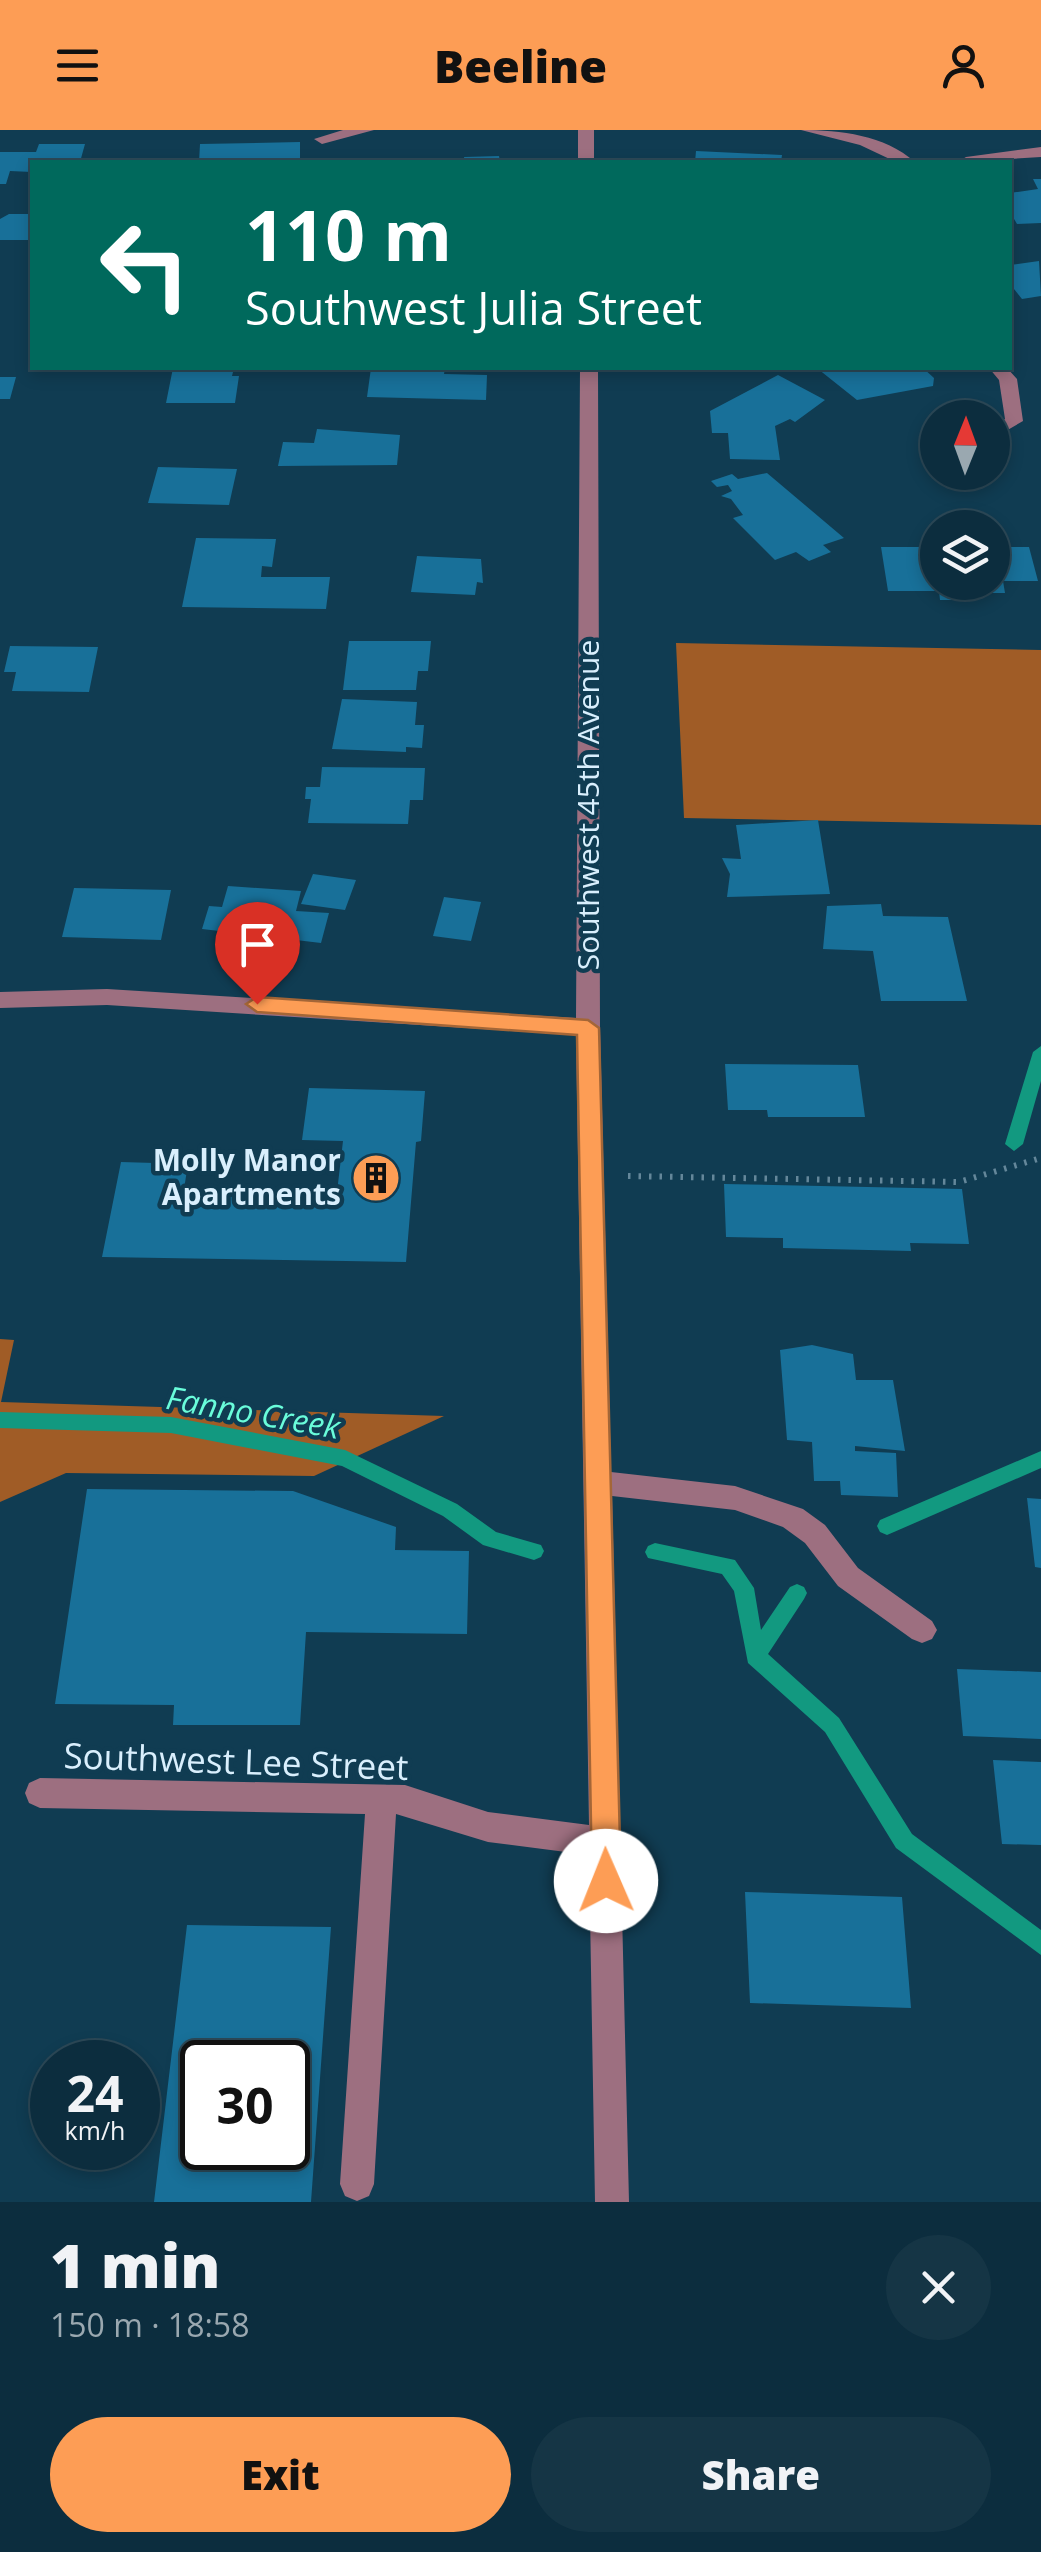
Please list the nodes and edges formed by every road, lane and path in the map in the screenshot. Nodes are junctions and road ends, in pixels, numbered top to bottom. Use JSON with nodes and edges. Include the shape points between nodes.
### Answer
{"nodes":[{"id":1,"x":366,"y":130,"type":"edge"},
{"id":2,"x":586,"y":130,"type":"edge"},
{"id":3,"x":808,"y":130,"type":"edge"},
{"id":4,"x":322,"y":138,"type":"dead end"},
{"id":5,"x":1041,"y":152,"type":"edge"},
{"id":6,"x":586,"y":160,"type":"edge"},
{"id":7,"x":903,"y":160,"type":"edge"},
{"id":8,"x":981,"y":160,"type":"edge"},
{"id":9,"x":588,"y":370,"type":"edge"},
{"id":10,"x":1000,"y":370,"type":"edge"},
{"id":11,"x":1010,"y":423,"type":"edge"},
{"id":12,"x":0,"y":1000,"type":"edge"},
{"id":13,"x":588,"y":1028,"type":"junction"},
{"id":14,"x":1041,"y":1158,"type":"edge"},
{"id":15,"x":592,"y":1175,"type":"junction"},
{"id":16,"x":598,"y":1483,"type":"junction"},
{"id":17,"x":922,"y":1630,"type":"dead end"},
{"id":18,"x":40,"y":1792,"type":"dead end"},
{"id":19,"x":381,"y":1799,"type":"junction"},
{"id":20,"x":606,"y":1842,"type":"junction"},
{"id":21,"x":357,"y":2184,"type":"dead end"},
{"id":22,"x":612,"y":2202,"type":"edge"}],
"edges":[{"from":1,"to":4,"type":"street"},
{"from":2,"to":6,"type":"street"},
{"from":3,"to":7,"type":"street","via":[[865,141]]},
{"from":5,"to":8,"type":"street"},
{"from":9,"to":13,"type":"street","name":"Southwest 45th Avenue"},
{"from":10,"to":11,"type":"street","via":[[1008,379]]},
{"from":12,"to":13,"type":"street","via":[[107,996]]},
{"from":13,"to":15,"type":"street","name":"Southwest 45th Avenue"},
{"from":14,"to":15,"type":"path","via":[[979,1178]]},
{"from":15,"to":16,"type":"street","name":"Southwest 45th Avenue"},
{"from":16,"to":17,"type":"street","via":[[736,1498],[794,1518],[848,1578]]},
{"from":16,"to":20,"type":"street","name":"Southwest 45th Avenue"},
{"from":18,"to":19,"type":"street","name":"Southwest Lee Street"},
{"from":19,"to":20,"type":"street","name":"Southwest Lee Street","via":[[405,1800],[488,1827]]},
{"from":19,"to":21,"type":"street"},
{"from":20,"to":22,"type":"street","name":"Southwest 45th Avenue"}]}
